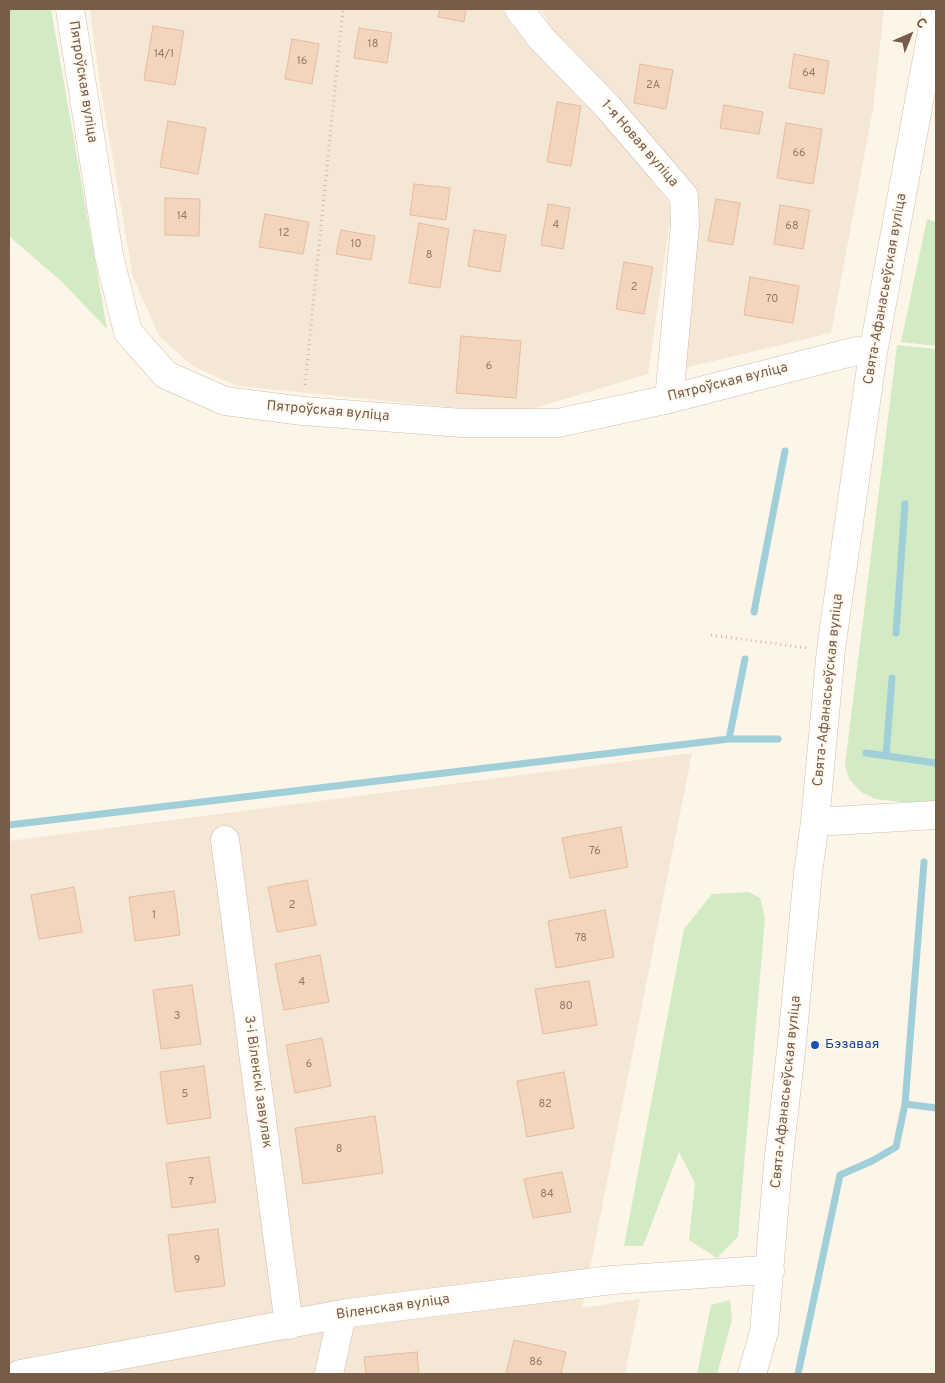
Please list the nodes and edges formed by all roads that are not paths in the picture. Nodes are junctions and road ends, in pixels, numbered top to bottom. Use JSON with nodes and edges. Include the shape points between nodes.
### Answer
{"nodes":[{"id":1,"x":70,"y":9,"type":"edge"},
{"id":2,"x":519,"y":9,"type":"edge"},
{"id":3,"x":936,"y":9,"type":"edge"},
{"id":4,"x":933,"y":42,"type":"edge"},
{"id":5,"x":873,"y":353,"type":"junction"},
{"id":6,"x":669,"y":398,"type":"junction"},
{"id":7,"x":936,"y":815,"type":"edge"},
{"id":8,"x":815,"y":822,"type":"junction"},
{"id":9,"x":225,"y":840,"type":"dead end"},
{"id":10,"x":770,"y":1271,"type":"junction"},
{"id":11,"x":342,"y":1314,"type":"junction"},
{"id":12,"x":289,"y":1325,"type":"junction"},
{"id":13,"x":20,"y":1374,"type":"edge"},
{"id":14,"x":329,"y":1374,"type":"edge"},
{"id":15,"x":752,"y":1374,"type":"edge"}],
"edges":[{"from":1,"to":6,"type":"street","name":"Пятроўская вуліца","via":[[109,256],[128,332],[166,374],[225,402],[462,423],[558,423]]},
{"from":2,"to":6,"type":"street","name":"1-я Новая вуліца","via":[[541,38],[608,107],[684,196],[685,225]]},
{"from":3,"to":4,"type":"street","name":"Свята-Афанасьеўская вуліца"},
{"from":4,"to":5,"type":"street","name":"Свята-Афанасьеўская вуліца"},
{"from":5,"to":6,"type":"street","name":"Пятроўская вуліца","via":[[856,350]]},
{"from":5,"to":8,"type":"street","name":"Свята-Афанасьеўская вуліца","via":[[832,650]]},
{"from":7,"to":8,"type":"street"},
{"from":8,"to":10,"type":"street","name":"Свята-Афанасьеўская вуліца","via":[[778,1165]]},
{"from":9,"to":12,"type":"street","name":"3-і Віленскі завулак"},
{"from":10,"to":11,"type":"street","name":"Віленская вуліца","via":[[612,1280]]},
{"from":10,"to":15,"type":"street","name":"Свята-Афанасьеўская вуліца","via":[[764,1332]]},
{"from":11,"to":12,"type":"street","name":"Віленская вуліца"},
{"from":11,"to":14,"type":"street"},
{"from":12,"to":13,"type":"street","name":"Віленская вуліца"}]}
